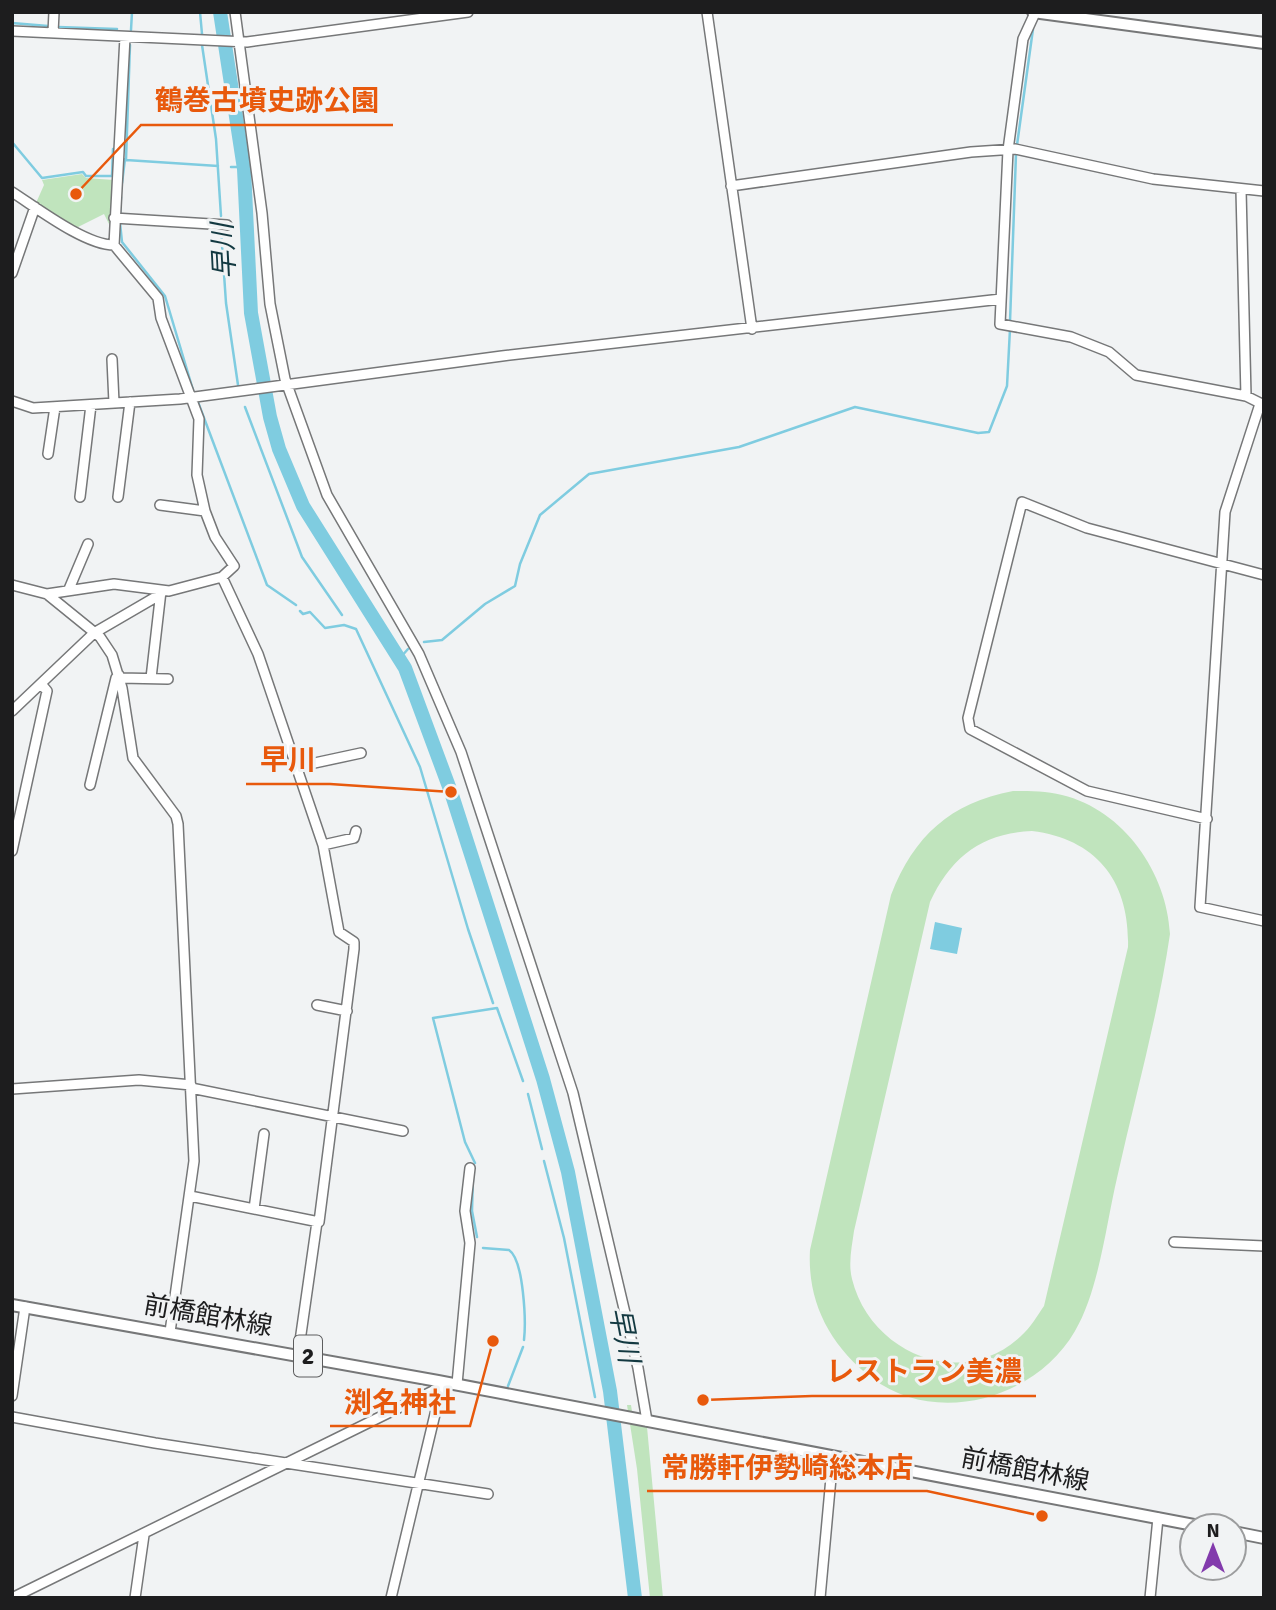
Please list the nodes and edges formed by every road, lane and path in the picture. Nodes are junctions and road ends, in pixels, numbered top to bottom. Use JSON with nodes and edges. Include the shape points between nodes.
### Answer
{"nodes":[{"id":1,"x":54,"y":12,"type":"edge"},
{"id":2,"x":235,"y":12,"type":"edge"},
{"id":3,"x":468,"y":12,"type":"edge"},
{"id":4,"x":707,"y":12,"type":"edge"},
{"id":5,"x":455,"y":13,"type":"edge"},
{"id":6,"x":1034,"y":13,"type":"edge"},
{"id":7,"x":1070,"y":16,"type":"edge"},
{"id":8,"x":12,"y":30,"type":"edge"},
{"id":9,"x":53,"y":33,"type":"junction"},
{"id":10,"x":125,"y":37,"type":"junction"},
{"id":11,"x":237,"y":42,"type":"junction"},
{"id":12,"x":1264,"y":43,"type":"edge"},
{"id":13,"x":1008,"y":150,"type":"junction"},
{"id":14,"x":731,"y":186,"type":"junction"},
{"id":15,"x":1241,"y":190,"type":"junction"},
{"id":16,"x":1264,"y":191,"type":"edge"},
{"id":17,"x":12,"y":192,"type":"edge"},
{"id":18,"x":35,"y":208,"type":"junction"},
{"id":19,"x":114,"y":218,"type":"junction"},
{"id":20,"x":227,"y":225,"type":"dead end"},
{"id":21,"x":114,"y":245,"type":"junction"},
{"id":22,"x":12,"y":273,"type":"edge"},
{"id":23,"x":1001,"y":299,"type":"junction"},
{"id":24,"x":752,"y":329,"type":"junction"},
{"id":25,"x":112,"y":359,"type":"dead end"},
{"id":26,"x":284,"y":386,"type":"junction"},
{"id":27,"x":1246,"y":396,"type":"junction"},
{"id":28,"x":190,"y":397,"type":"junction"},
{"id":29,"x":12,"y":401,"type":"edge"},
{"id":30,"x":130,"y":402,"type":"junction"},
{"id":31,"x":114,"y":403,"type":"junction"},
{"id":32,"x":1262,"y":404,"type":"edge"},
{"id":33,"x":91,"y":405,"type":"junction"},
{"id":34,"x":55,"y":407,"type":"junction"},
{"id":35,"x":48,"y":454,"type":"dead end"},
{"id":36,"x":80,"y":497,"type":"dead end"},
{"id":37,"x":118,"y":497,"type":"dead end"},
{"id":38,"x":160,"y":505,"type":"dead end"},
{"id":39,"x":205,"y":511,"type":"junction"},
{"id":40,"x":88,"y":544,"type":"dead end"},
{"id":41,"x":1221,"y":563,"type":"junction"},
{"id":42,"x":1264,"y":575,"type":"edge"},
{"id":43,"x":222,"y":577,"type":"junction"},
{"id":44,"x":12,"y":585,"type":"edge"},
{"id":45,"x":69,"y":589,"type":"junction"},
{"id":46,"x":161,"y":592,"type":"junction"},
{"id":47,"x":47,"y":594,"type":"junction"},
{"id":48,"x":94,"y":633,"type":"junction"},
{"id":49,"x":120,"y":676,"type":"junction"},
{"id":50,"x":151,"y":678,"type":"junction"},
{"id":51,"x":168,"y":679,"type":"dead end"},
{"id":52,"x":42,"y":685,"type":"junction"},
{"id":53,"x":12,"y":711,"type":"edge"},
{"id":54,"x":361,"y":753,"type":"dead end"},
{"id":55,"x":296,"y":767,"type":"junction"},
{"id":56,"x":90,"y":785,"type":"dead end"},
{"id":57,"x":1207,"y":819,"type":"junction"},
{"id":58,"x":356,"y":831,"type":"dead end"},
{"id":59,"x":323,"y":845,"type":"junction"},
{"id":60,"x":12,"y":851,"type":"edge"},
{"id":61,"x":1264,"y":921,"type":"edge"},
{"id":62,"x":317,"y":1005,"type":"dead end"},
{"id":63,"x":347,"y":1012,"type":"junction"},
{"id":64,"x":191,"y":1086,"type":"junction"},
{"id":65,"x":12,"y":1089,"type":"edge"},
{"id":66,"x":333,"y":1115,"type":"junction"},
{"id":67,"x":403,"y":1131,"type":"dead end"},
{"id":68,"x":264,"y":1134,"type":"dead end"},
{"id":69,"x":470,"y":1168,"type":"dead end"},
{"id":70,"x":190,"y":1196,"type":"junction"},
{"id":71,"x":254,"y":1209,"type":"junction"},
{"id":72,"x":317,"y":1222,"type":"junction"},
{"id":73,"x":1174,"y":1242,"type":"dead end"},
{"id":74,"x":1264,"y":1246,"type":"edge"},
{"id":75,"x":12,"y":1305,"type":"edge"},
{"id":76,"x":25,"y":1307,"type":"junction"},
{"id":77,"x":170,"y":1332,"type":"junction"},
{"id":78,"x":298,"y":1354,"type":"junction"},
{"id":79,"x":442,"y":1384,"type":"junction"},
{"id":80,"x":457,"y":1384,"type":"junction"},
{"id":81,"x":12,"y":1396,"type":"edge"},
{"id":82,"x":12,"y":1417,"type":"edge"},
{"id":83,"x":642,"y":1420,"type":"junction"},
{"id":84,"x":833,"y":1456,"type":"junction"},
{"id":85,"x":286,"y":1464,"type":"junction"},
{"id":86,"x":417,"y":1483,"type":"junction"},
{"id":87,"x":488,"y":1494,"type":"dead end"},
{"id":88,"x":1158,"y":1518,"type":"junction"},
{"id":89,"x":1178,"y":1522,"type":"edge"},
{"id":90,"x":144,"y":1535,"type":"junction"},
{"id":91,"x":12,"y":1598,"type":"edge"},
{"id":92,"x":135,"y":1598,"type":"edge"},
{"id":93,"x":391,"y":1598,"type":"edge"},
{"id":94,"x":820,"y":1598,"type":"edge"},
{"id":95,"x":1150,"y":1598,"type":"edge"}],
"edges":[{"from":1,"to":9,"type":"street"},
{"from":2,"to":11,"type":"street"},
{"from":3,"to":5,"type":"street"},
{"from":4,"to":14,"type":"street"},
{"from":5,"to":11,"type":"street"},
{"from":6,"to":7,"type":"main road"},
{"from":6,"to":13,"type":"street","via":[[1023,39]]},
{"from":7,"to":12,"type":"main road"},
{"from":8,"to":9,"type":"street"},
{"from":9,"to":10,"type":"street"},
{"from":10,"to":11,"type":"street"},
{"from":10,"to":19,"type":"street"},
{"from":11,"to":26,"type":"street"},
{"from":13,"to":14,"type":"street"},
{"from":13,"to":15,"type":"street","via":[[1153,179]]},
{"from":13,"to":23,"type":"street"},
{"from":14,"to":24,"type":"street"},
{"from":15,"to":16,"type":"street"},
{"from":15,"to":27,"type":"street"},
{"from":17,"to":18,"type":"street"},
{"from":18,"to":21,"type":"street"},
{"from":18,"to":22,"type":"street"},
{"from":19,"to":20,"type":"street"},
{"from":19,"to":21,"type":"street"},
{"from":21,"to":28,"type":"street","via":[[158,298]]},
{"from":23,"to":24,"type":"street"},
{"from":23,"to":27,"type":"street","via":[[1000,324],[1071,337],[1110,352],[1136,375]]},
{"from":24,"to":26,"type":"street"},
{"from":25,"to":31,"type":"street"},
{"from":26,"to":28,"type":"street"},
{"from":26,"to":83,"type":"street","via":[[327,495],[415,646],[461,752],[573,1093],[638,1368]]},
{"from":27,"to":32,"type":"street"},
{"from":28,"to":30,"type":"street"},
{"from":28,"to":39,"type":"street","via":[[199,419],[197,475]]},
{"from":29,"to":34,"type":"street","via":[[22,406]]},
{"from":30,"to":31,"type":"street"},
{"from":30,"to":37,"type":"street"},
{"from":31,"to":33,"type":"street"},
{"from":32,"to":41,"type":"street","via":[[1225,512]]},
{"from":33,"to":34,"type":"street"},
{"from":33,"to":36,"type":"street"},
{"from":34,"to":35,"type":"street"},
{"from":38,"to":39,"type":"street"},
{"from":39,"to":43,"type":"street","via":[[215,537],[233,561],[233,568]]},
{"from":40,"to":45,"type":"street"},
{"from":41,"to":42,"type":"street"},
{"from":41,"to":57,"type":"street"},
{"from":41,"to":57,"type":"street","via":[[1087,528],[1022,502],[967,723],[970,729],[1087,791]]},
{"from":43,"to":46,"type":"street"},
{"from":43,"to":55,"type":"street","via":[[258,654]]},
{"from":44,"to":47,"type":"street"},
{"from":45,"to":46,"type":"street","via":[[114,584]]},
{"from":45,"to":47,"type":"street"},
{"from":46,"to":48,"type":"street"},
{"from":46,"to":50,"type":"street"},
{"from":47,"to":48,"type":"street"},
{"from":48,"to":49,"type":"street","via":[[113,655]]},
{"from":48,"to":52,"type":"street"},
{"from":49,"to":50,"type":"street"},
{"from":49,"to":56,"type":"street"},
{"from":49,"to":64,"type":"street","via":[[133,758],[178,824]]},
{"from":50,"to":51,"type":"street"},
{"from":52,"to":53,"type":"street"},
{"from":52,"to":60,"type":"street","via":[[47,691]]},
{"from":54,"to":55,"type":"street"},
{"from":55,"to":59,"type":"street"},
{"from":57,"to":61,"type":"street","via":[[1200,907]]},
{"from":58,"to":59,"type":"street","via":[[354,838]]},
{"from":59,"to":63,"type":"street","via":[[339,932],[354,942]]},
{"from":62,"to":63,"type":"street"},
{"from":63,"to":66,"type":"street"},
{"from":64,"to":65,"type":"street","via":[[139,1080]]},
{"from":64,"to":66,"type":"street"},
{"from":64,"to":70,"type":"street","via":[[194,1161]]},
{"from":66,"to":67,"type":"street"},
{"from":66,"to":72,"type":"street"},
{"from":68,"to":71,"type":"street"},
{"from":69,"to":80,"type":"street","via":[[465,1211],[470,1243]]},
{"from":70,"to":71,"type":"street"},
{"from":70,"to":77,"type":"street"},
{"from":71,"to":72,"type":"street"},
{"from":72,"to":78,"type":"street"},
{"from":73,"to":74,"type":"street"},
{"from":75,"to":76,"type":"main road","name":"前橋館林線","number":"2"},
{"from":76,"to":77,"type":"main road","name":"前橋館林線","number":"2"},
{"from":76,"to":81,"type":"street"},
{"from":77,"to":78,"type":"main road","name":"前橋館林線","number":"2"},
{"from":78,"to":79,"type":"main road","name":"前橋館林線","number":"2"},
{"from":79,"to":80,"type":"main road","name":"前橋館林線","number":"2"},
{"from":79,"to":85,"type":"street"},
{"from":79,"to":86,"type":"street"},
{"from":80,"to":83,"type":"main road","name":"前橋館林線","number":"2"},
{"from":82,"to":85,"type":"street"},
{"from":83,"to":84,"type":"main road","name":"前橋館林線","number":"2"},
{"from":84,"to":88,"type":"main road","name":"前橋館林線","number":"2"},
{"from":84,"to":94,"type":"street"},
{"from":85,"to":86,"type":"street"},
{"from":85,"to":90,"type":"street"},
{"from":86,"to":87,"type":"street"},
{"from":86,"to":93,"type":"street"},
{"from":88,"to":89,"type":"main road","name":"前橋館林線","number":"2"},
{"from":88,"to":95,"type":"street"},
{"from":90,"to":91,"type":"street"},
{"from":90,"to":92,"type":"street"}]}
